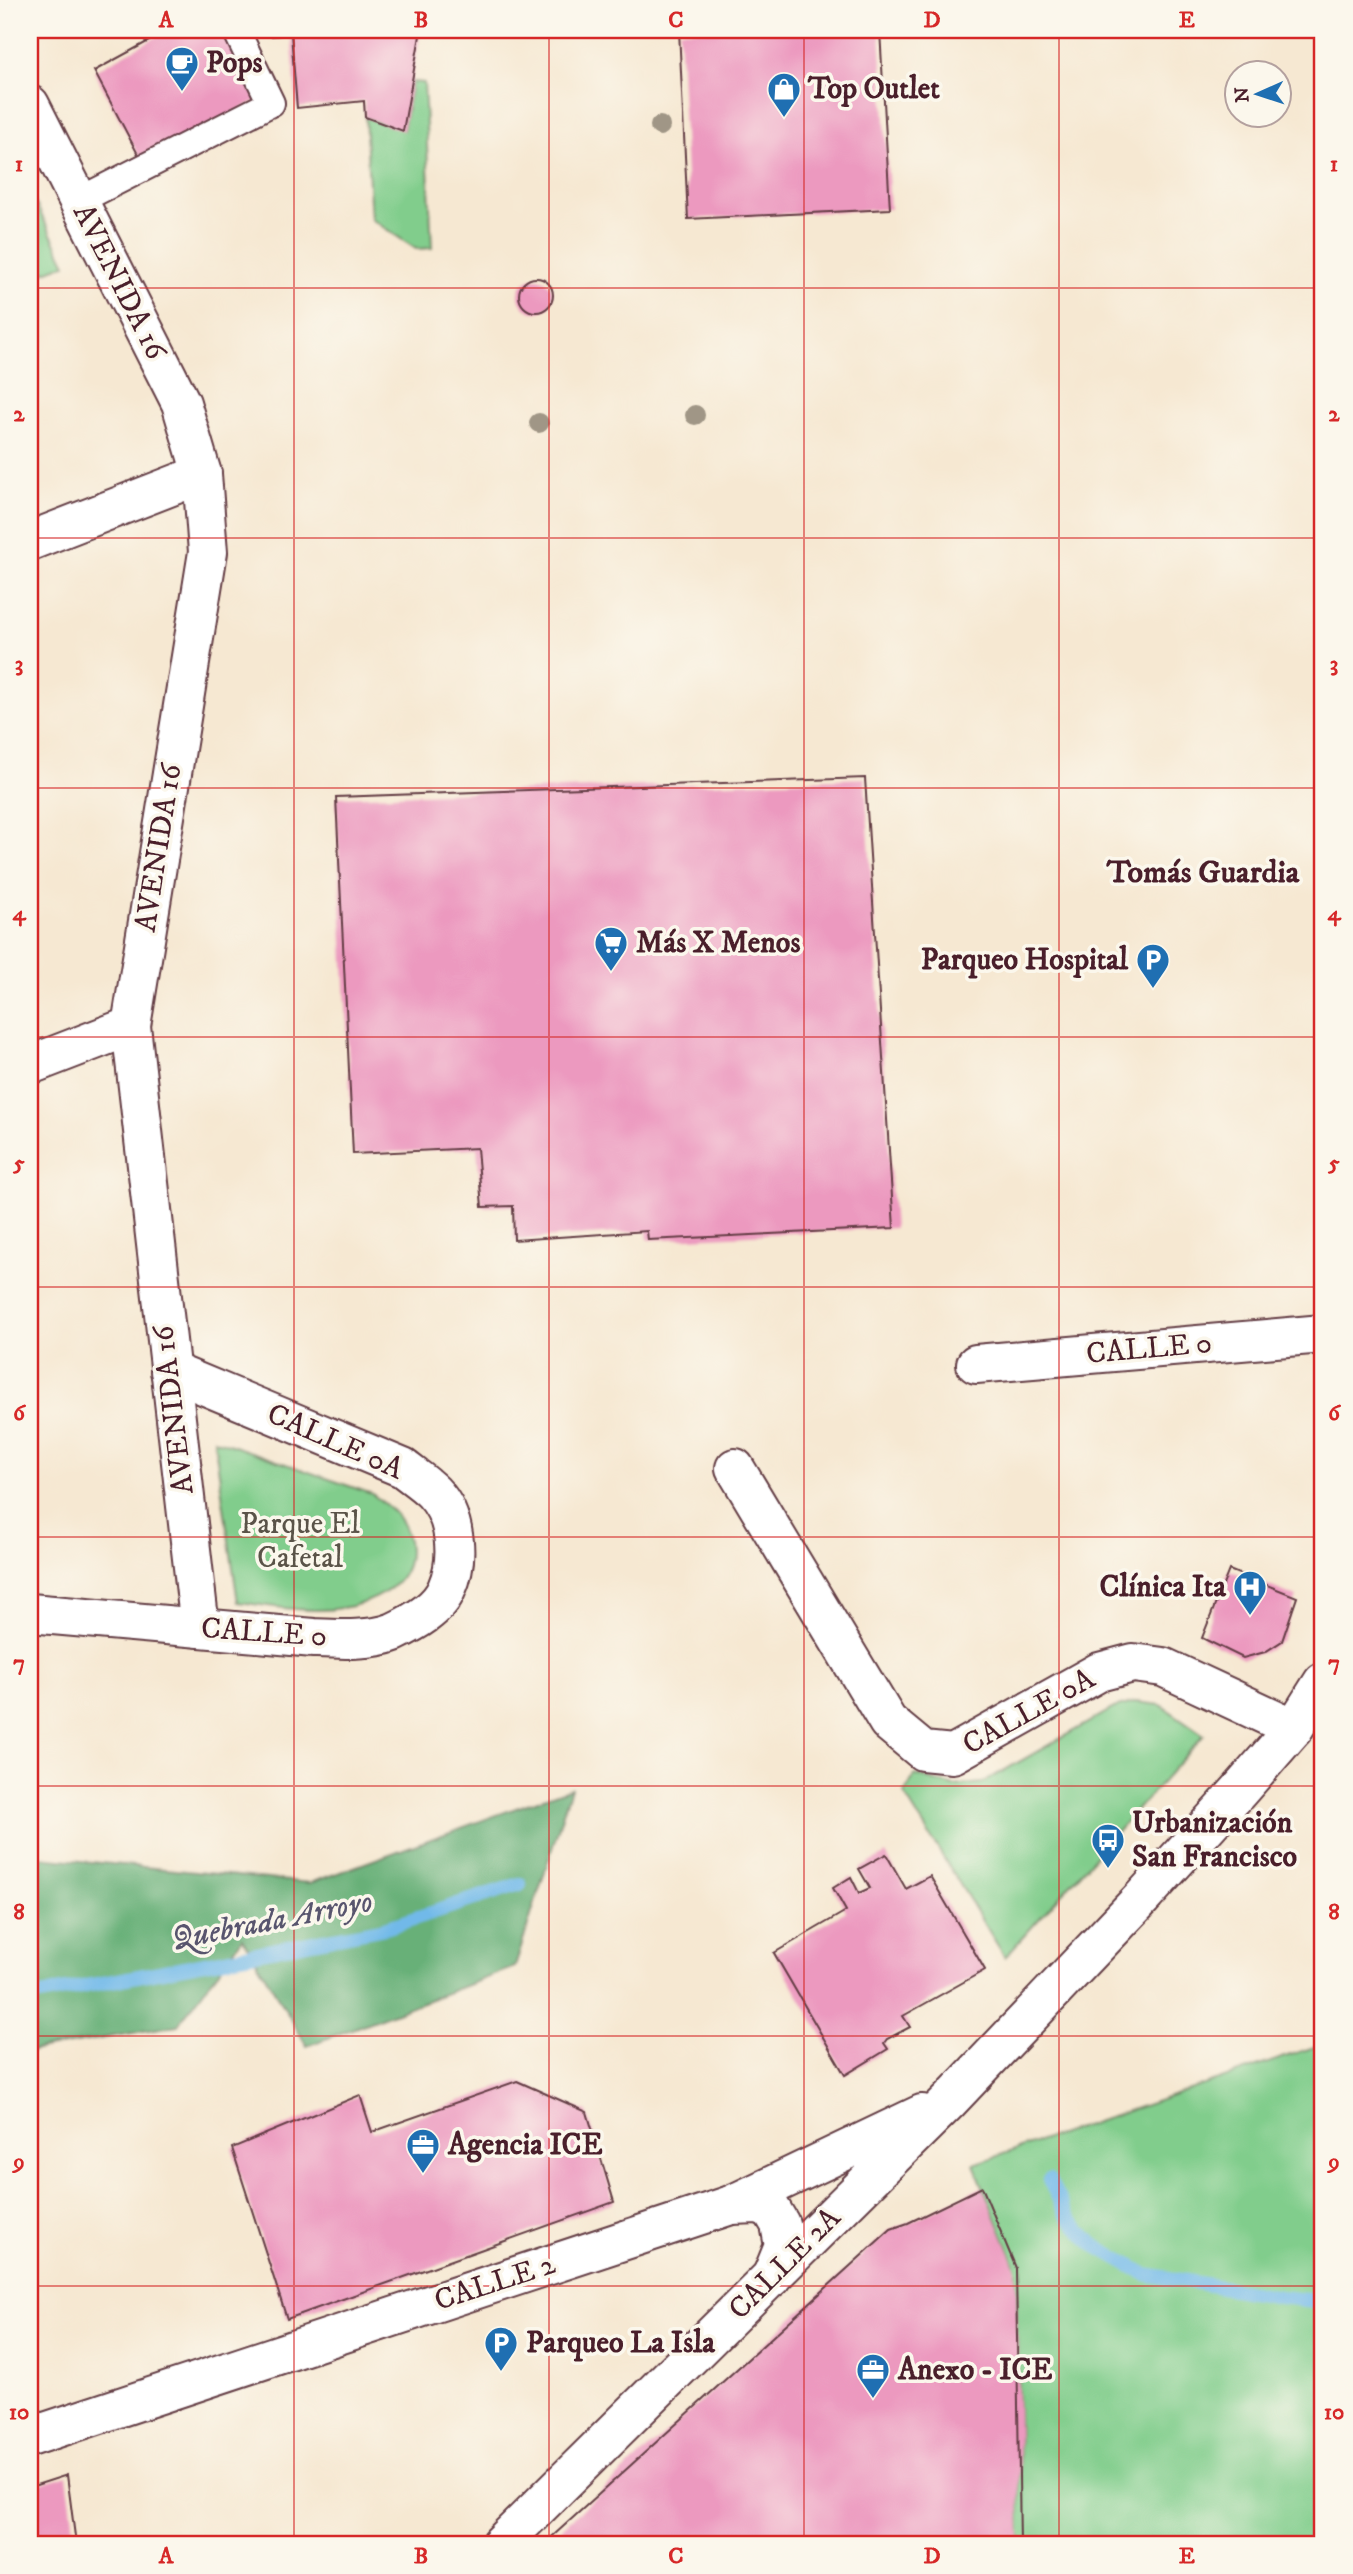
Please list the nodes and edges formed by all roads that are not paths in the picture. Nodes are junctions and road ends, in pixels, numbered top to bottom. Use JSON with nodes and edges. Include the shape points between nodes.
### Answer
{"nodes":[{"id":1,"x":236,"y":30,"type":"edge"},
{"id":2,"x":30,"y":105,"type":"edge"},
{"id":3,"x":78,"y":201,"type":"junction"},
{"id":4,"x":202,"y":474,"type":"junction"},
{"id":5,"x":30,"y":541,"type":"edge"},
{"id":6,"x":131,"y":1026,"type":"junction"},
{"id":7,"x":30,"y":1065,"type":"edge"},
{"id":8,"x":1323,"y":1334,"type":"edge"},
{"id":9,"x":976,"y":1364,"type":"dead end"},
{"id":10,"x":170,"y":1371,"type":"junction"},
{"id":11,"x":734,"y":1468,"type":"dead end"},
{"id":12,"x":455,"y":1556,"type":"joint"},
{"id":13,"x":30,"y":1613,"type":"edge"},
{"id":14,"x":200,"y":1628,"type":"junction"},
{"id":15,"x":1323,"y":1682,"type":"edge"},
{"id":16,"x":1294,"y":1728,"type":"junction"},
{"id":17,"x":949,"y":2101,"type":"junction"},
{"id":18,"x":731,"y":2205,"type":"junction"},
{"id":19,"x":771,"y":2278,"type":"junction"},
{"id":20,"x":30,"y":2437,"type":"edge"},
{"id":21,"x":501,"y":2544,"type":"edge"}],
"edges":[{"from":1,"to":3,"type":"lane","via":[[271,103]]},
{"from":2,"to":3,"type":"street","name":"AVENIDA 16"},
{"from":3,"to":4,"type":"street","name":"AVENIDA 16","via":[[181,403]]},
{"from":4,"to":5,"type":"street"},
{"from":4,"to":6,"type":"street","name":"AVENIDA 16","via":[[208,552]]},
{"from":6,"to":7,"type":"street"},
{"from":6,"to":10,"type":"street","name":"AVENIDA 16"},
{"from":8,"to":9,"type":"street","name":"CALLE 0"},
{"from":10,"to":12,"type":"street","name":"CALLE 0A","via":[[403,1468],[440,1502],[451,1522]]},
{"from":10,"to":14,"type":"street","name":"AVENIDA 16"},
{"from":11,"to":16,"type":"street","name":"CALLE 0A","via":[[888,1722],[923,1751],[953,1754],[1099,1672],[1133,1663],[1163,1667]]},
{"from":12,"to":14,"type":"street","name":"CALLE 0","via":[[447,1590],[427,1614],[392,1633],[314,1639]]},
{"from":13,"to":14,"type":"street","name":"CALLE 0"},
{"from":15,"to":16,"type":"street","name":"CALLE 2A"},
{"from":16,"to":17,"type":"street","name":"CALLE 2A","via":[[1142,1898]]},
{"from":17,"to":18,"type":"street","name":"CALLE 2"},
{"from":17,"to":19,"type":"street","name":"CALLE 2A"},
{"from":18,"to":19,"type":"street","via":[[759,2204],[771,2209],[780,2224],[784,2246]]},
{"from":18,"to":20,"type":"street","name":"CALLE 2"},
{"from":19,"to":21,"type":"street","name":"CALLE 2A"}]}
